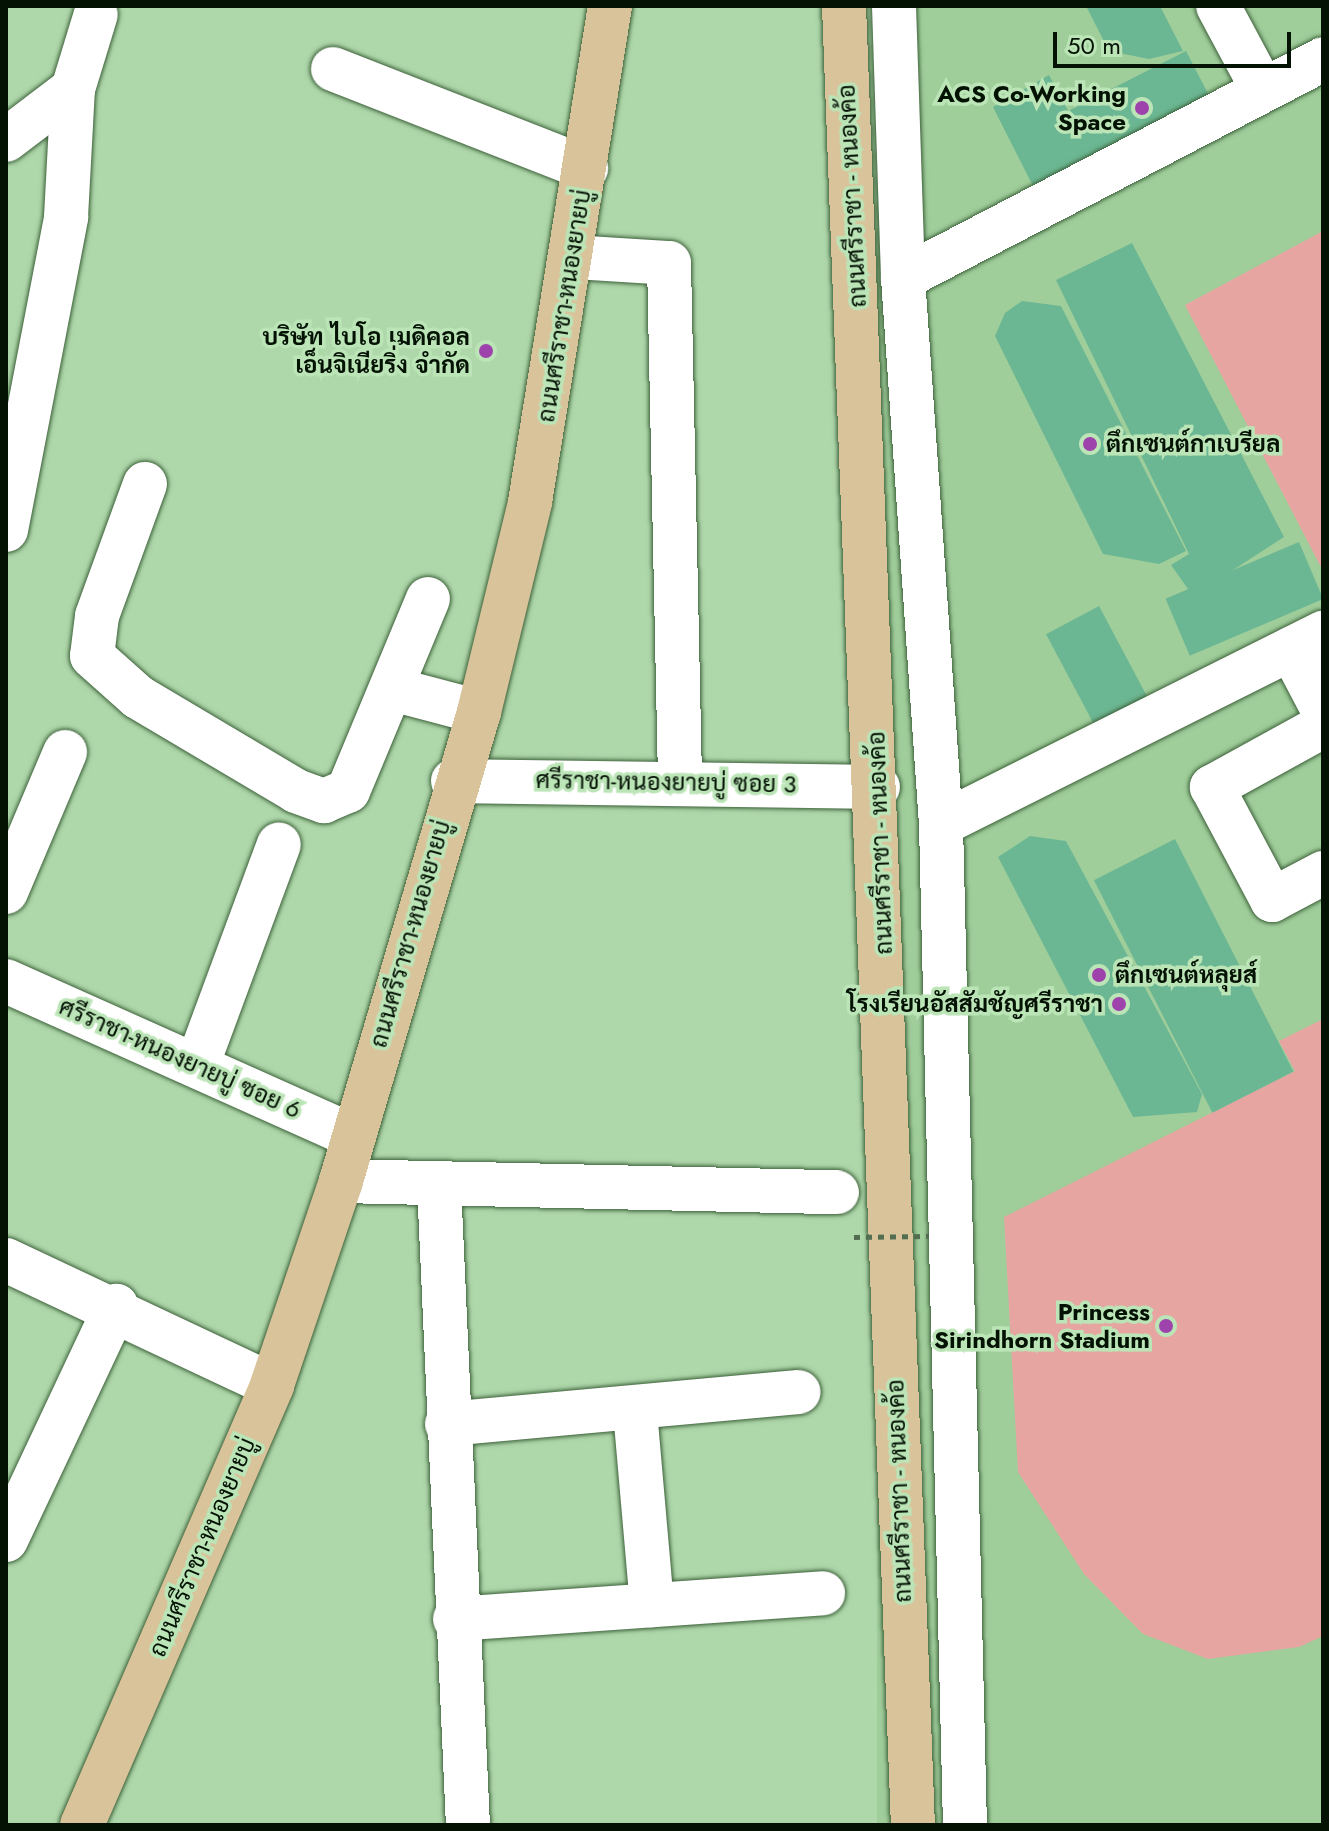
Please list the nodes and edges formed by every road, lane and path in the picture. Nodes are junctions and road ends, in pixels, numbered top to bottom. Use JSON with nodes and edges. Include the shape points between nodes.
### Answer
{"nodes":[{"id":1,"x":610,"y":6,"type":"edge"},
{"id":2,"x":844,"y":6,"type":"edge"},
{"id":3,"x":894,"y":6,"type":"edge"},
{"id":4,"x":1218,"y":6,"type":"edge"},
{"id":5,"x":96,"y":14,"type":"dead end"},
{"id":6,"x":1323,"y":59,"type":"edge"},
{"id":7,"x":333,"y":69,"type":"dead end"},
{"id":8,"x":73,"y":89,"type":"junction"},
{"id":9,"x":1263,"y":90,"type":"junction"},
{"id":10,"x":6,"y":140,"type":"edge"},
{"id":11,"x":586,"y":168,"type":"junction"},
{"id":12,"x":573,"y":257,"type":"junction"},
{"id":13,"x":903,"y":278,"type":"junction"},
{"id":14,"x":21,"y":383,"type":"edge"},
{"id":15,"x":145,"y":484,"type":"dead end"},
{"id":16,"x":6,"y":530,"type":"edge"},
{"id":17,"x":428,"y":599,"type":"dead end"},
{"id":18,"x":1312,"y":644,"type":"edge"},
{"id":19,"x":396,"y":690,"type":"junction"},
{"id":20,"x":1323,"y":710,"type":"edge"},
{"id":21,"x":479,"y":712,"type":"junction"},
{"id":22,"x":1323,"y":726,"type":"edge"},
{"id":23,"x":65,"y":752,"type":"dead end"},
{"id":24,"x":680,"y":778,"type":"junction"},
{"id":25,"x":453,"y":781,"type":"junction"},
{"id":26,"x":878,"y":787,"type":"junction"},
{"id":27,"x":941,"y":824,"type":"junction"},
{"id":28,"x":279,"y":844,"type":"dead end"},
{"id":29,"x":1323,"y":873,"type":"edge"},
{"id":30,"x":6,"y":892,"type":"edge"},
{"id":31,"x":6,"y":981,"type":"edge"},
{"id":32,"x":198,"y":1063,"type":"junction"},
{"id":33,"x":353,"y":1136,"type":"junction"},
{"id":34,"x":341,"y":1181,"type":"junction"},
{"id":35,"x":439,"y":1185,"type":"junction"},
{"id":36,"x":837,"y":1192,"type":"dead end"},
{"id":37,"x":929,"y":1236,"type":"dead end"},
{"id":38,"x":854,"y":1237,"type":"dead end"},
{"id":39,"x":6,"y":1260,"type":"edge"},
{"id":40,"x":116,"y":1306,"type":"junction"},
{"id":41,"x":272,"y":1385,"type":"junction"},
{"id":42,"x":799,"y":1392,"type":"dead end"},
{"id":43,"x":635,"y":1411,"type":"junction"},
{"id":44,"x":447,"y":1424,"type":"junction"},
{"id":45,"x":6,"y":1540,"type":"edge"},
{"id":46,"x":823,"y":1593,"type":"dead end"},
{"id":47,"x":652,"y":1605,"type":"junction"},
{"id":48,"x":455,"y":1619,"type":"junction"},
{"id":49,"x":82,"y":1825,"type":"edge"},
{"id":50,"x":468,"y":1825,"type":"edge"},
{"id":51,"x":913,"y":1825,"type":"edge"},
{"id":52,"x":965,"y":1825,"type":"edge"}],
"edges":[{"from":1,"to":11,"type":"main road","name":"ถนนศรีราชา-หนองยายบู่"},
{"from":2,"to":26,"type":"main road","name":"ถนนศรีราชา - หนองค้อ"},
{"from":3,"to":13,"type":"street"},
{"from":4,"to":9,"type":"street"},
{"from":5,"to":8,"type":"street"},
{"from":6,"to":9,"type":"street"},
{"from":7,"to":11,"type":"street"},
{"from":8,"to":10,"type":"street"},
{"from":8,"to":14,"type":"street","via":[[66,217]]},
{"from":9,"to":13,"type":"street"},
{"from":11,"to":12,"type":"main road","name":"ถนนศรีราชา-หนองยายบู่"},
{"from":12,"to":21,"type":"main road","name":"ถนนศรีราชา-หนองยายบู่","via":[[530,502]]},
{"from":12,"to":24,"type":"street","via":[[669,263]]},
{"from":13,"to":27,"type":"street"},
{"from":14,"to":16,"type":"street"},
{"from":15,"to":19,"type":"street","via":[[90,646],[101,670],[324,801],[348,791]]},
{"from":17,"to":19,"type":"street"},
{"from":18,"to":20,"type":"street"},
{"from":18,"to":27,"type":"street"},
{"from":19,"to":21,"type":"street"},
{"from":21,"to":25,"type":"main road","name":"ถนนศรีราชา-หนองยายบู่"},
{"from":22,"to":29,"type":"street","via":[[1212,787],[1272,900]]},
{"from":23,"to":30,"type":"street"},
{"from":24,"to":25,"type":"street","name":"ศรีราชา-หนองยายบู่ ซอย 3"},
{"from":24,"to":26,"type":"street","name":"ศรีราชา-หนองยายบู่ ซอย 3"},
{"from":25,"to":33,"type":"main road","name":"ถนนศรีราชา-หนองยายบู่"},
{"from":26,"to":51,"type":"main road","name":"ถนนศรีราชา - หนองค้อ"},
{"from":27,"to":52,"type":"street"},
{"from":28,"to":32,"type":"street"},
{"from":31,"to":32,"type":"street","name":"ศรีราชา-หนองยายบู่ ซอย 6"},
{"from":32,"to":33,"type":"street","name":"ศรีราชา-หนองยายบู่ ซอย 6"},
{"from":33,"to":34,"type":"main road","name":"ถนนศรีราชา-หนองยายบู่"},
{"from":34,"to":35,"type":"street"},
{"from":34,"to":41,"type":"main road","name":"ถนนศรีราชา-หนองยายบู่"},
{"from":35,"to":36,"type":"street"},
{"from":35,"to":44,"type":"street"},
{"from":37,"to":38,"type":"path","bridge":true},
{"from":39,"to":40,"type":"street"},
{"from":40,"to":41,"type":"street"},
{"from":40,"to":45,"type":"street"},
{"from":41,"to":49,"type":"main road","name":"ถนนศรีราชา-หนองยายบู่"},
{"from":42,"to":43,"type":"street"},
{"from":43,"to":44,"type":"street"},
{"from":43,"to":47,"type":"street"},
{"from":44,"to":48,"type":"street"},
{"from":46,"to":47,"type":"street"},
{"from":47,"to":48,"type":"street"},
{"from":48,"to":50,"type":"street"}]}
